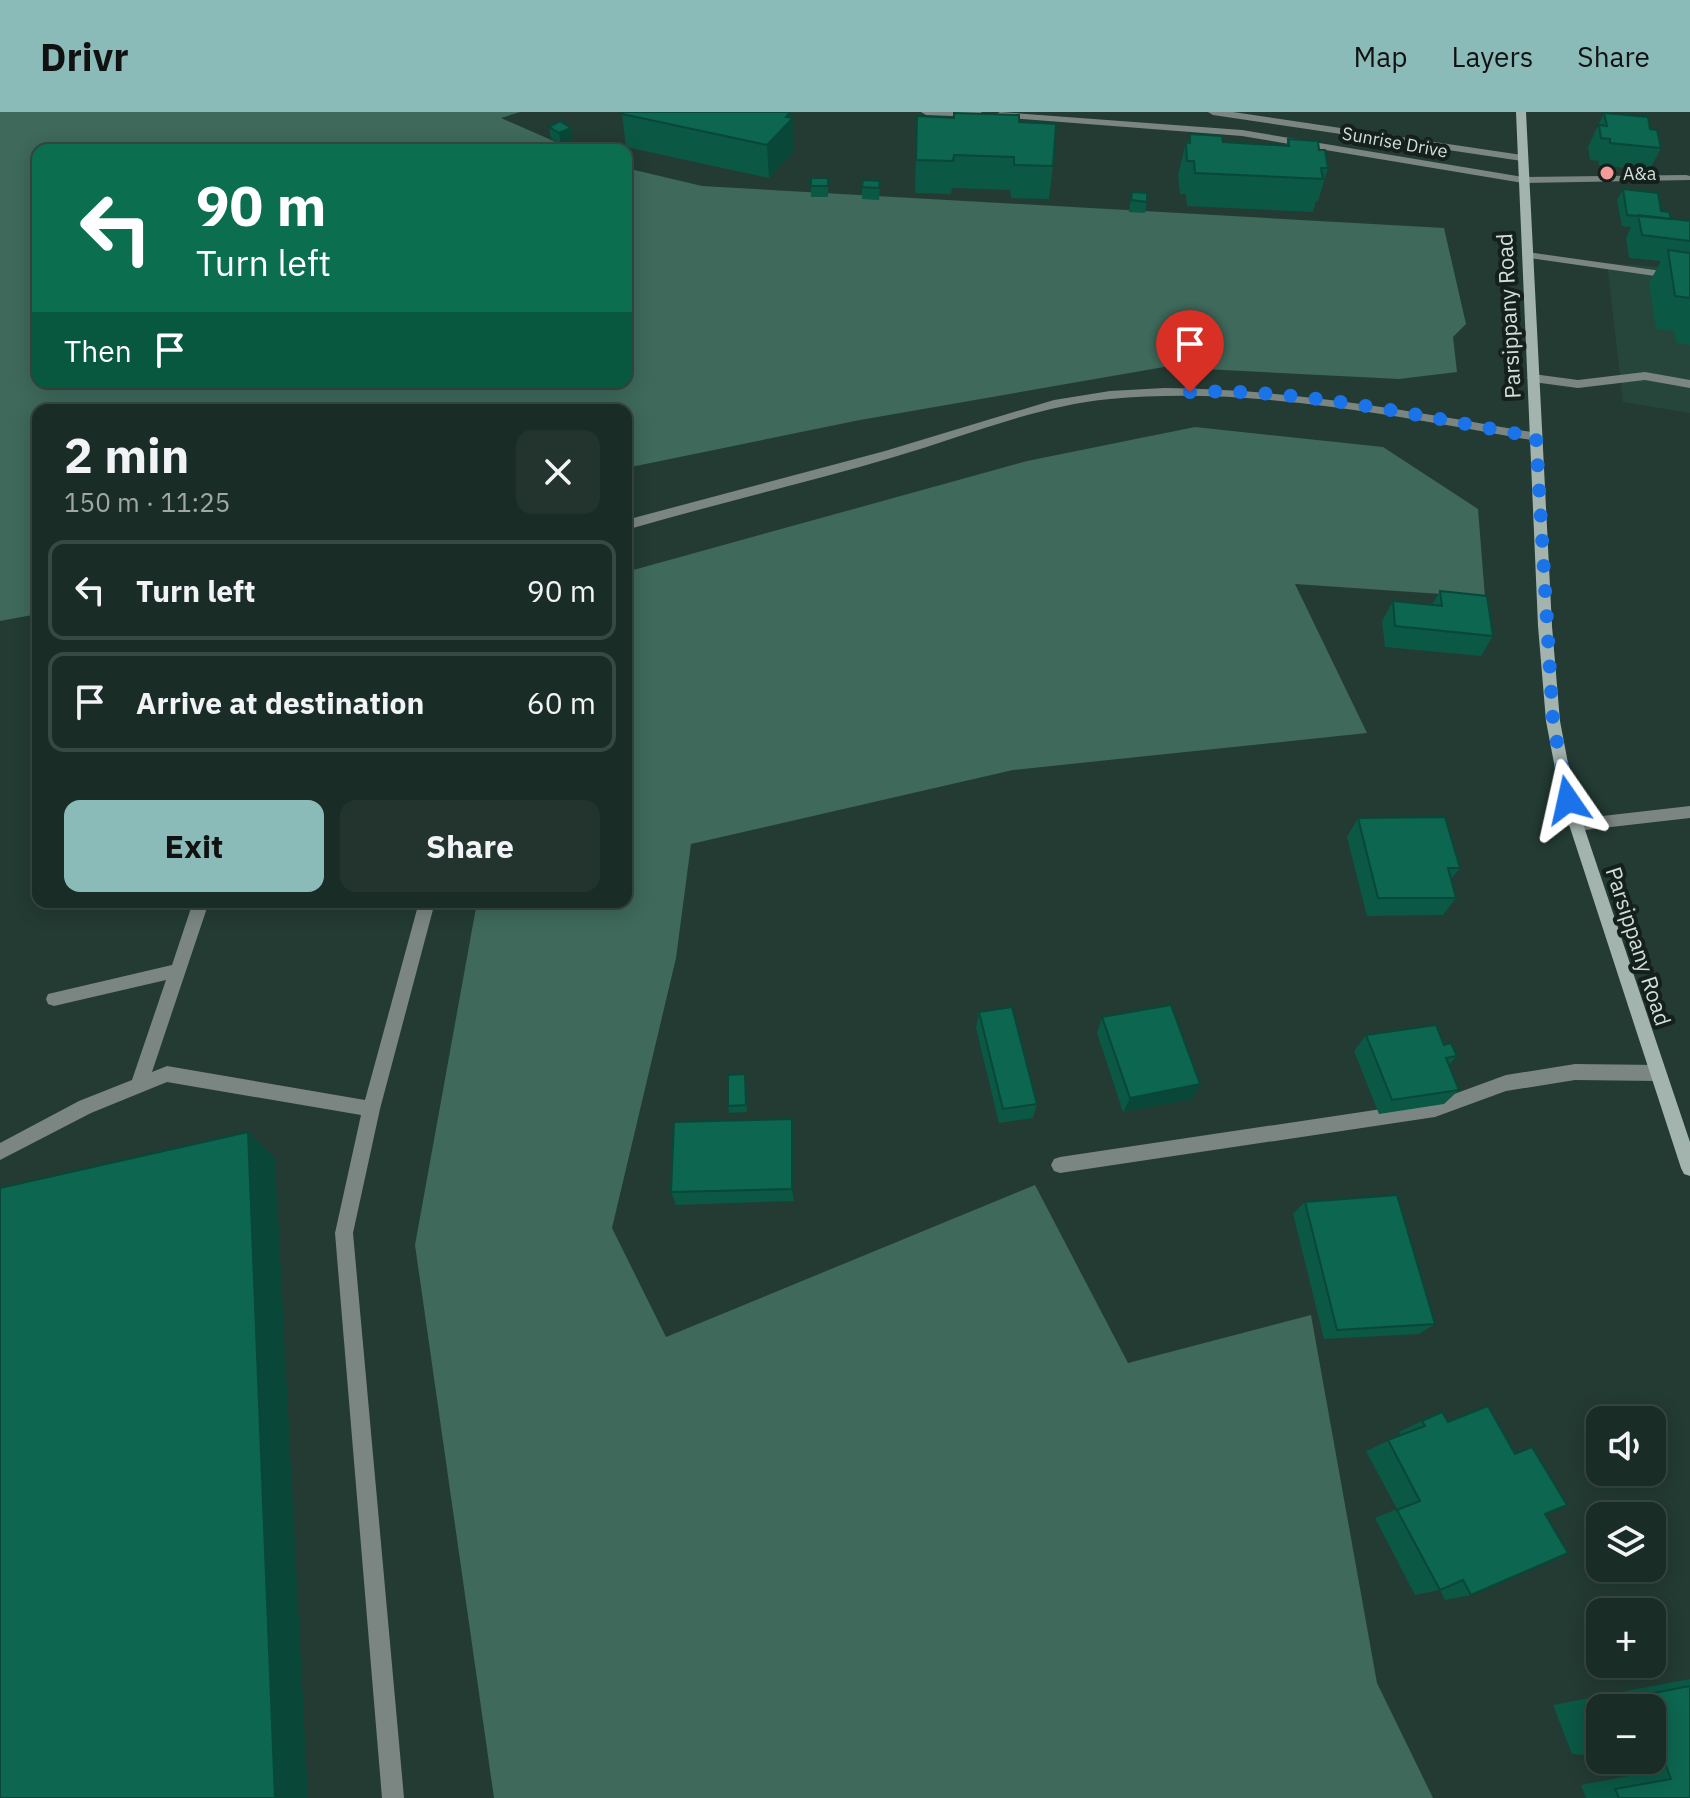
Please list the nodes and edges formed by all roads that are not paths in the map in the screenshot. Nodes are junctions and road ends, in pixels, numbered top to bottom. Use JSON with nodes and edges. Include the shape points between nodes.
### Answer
{"nodes":[{"id":1,"x":926,"y":112,"type":"edge"},
{"id":2,"x":1213,"y":112,"type":"edge"},
{"id":3,"x":1521,"y":112,"type":"edge"},
{"id":4,"x":1119,"y":117,"type":"edge"},
{"id":5,"x":1522,"y":158,"type":"junction"},
{"id":6,"x":1686,"y":178,"type":"dead end"},
{"id":7,"x":1523,"y":180,"type":"junction"},
{"id":8,"x":1527,"y":255,"type":"junction"},
{"id":9,"x":1690,"y":278,"type":"edge"},
{"id":10,"x":1533,"y":378,"type":"junction"},
{"id":11,"x":1690,"y":384,"type":"edge"},
{"id":12,"x":1536,"y":437,"type":"junction"},
{"id":13,"x":632,"y":523,"type":"edge"},
{"id":14,"x":1690,"y":812,"type":"edge"},
{"id":15,"x":1576,"y":825,"type":"junction"},
{"id":16,"x":199,"y":908,"type":"edge"},
{"id":17,"x":425,"y":908,"type":"edge"},
{"id":18,"x":177,"y":971,"type":"junction"},
{"id":19,"x":54,"y":999,"type":"dead end"},
{"id":20,"x":1658,"y":1073,"type":"junction"},
{"id":21,"x":139,"y":1085,"type":"junction"},
{"id":22,"x":371,"y":1109,"type":"junction"},
{"id":23,"x":0,"y":1152,"type":"edge"},
{"id":24,"x":1060,"y":1165,"type":"dead end"},
{"id":25,"x":1690,"y":1168,"type":"edge"},
{"id":26,"x":393,"y":1798,"type":"edge"}],
"edges":[{"from":1,"to":4,"type":"street","name":"Sunrise Drive"},
{"from":2,"to":5,"type":"street","name":"Sunrise Drive"},
{"from":3,"to":5,"type":"main road","name":"Parsippany Road"},
{"from":4,"to":7,"type":"street","name":"Sunrise Drive"},
{"from":5,"to":7,"type":"main road","name":"Parsippany Road"},
{"from":6,"to":7,"type":"street","name":"Sunrise Drive"},
{"from":7,"to":8,"type":"main road","name":"Parsippany Road"},
{"from":8,"to":9,"type":"street"},
{"from":8,"to":10,"type":"main road","name":"Parsippany Road"},
{"from":10,"to":11,"type":"street","via":[[1578,384],[1645,376]]},
{"from":10,"to":12,"type":"main road","name":"Parsippany Road"},
{"from":12,"to":13,"type":"street","via":[[1357,405],[1218,391],[1108,395],[1030,411]]},
{"from":12,"to":15,"type":"main road","name":"Parsippany Road","via":[[1553,721]]},
{"from":14,"to":15,"type":"street"},
{"from":15,"to":20,"type":"main road","name":"Parsippany Road"},
{"from":16,"to":18,"type":"street"},
{"from":17,"to":22,"type":"street"},
{"from":18,"to":19,"type":"street"},
{"from":18,"to":21,"type":"street"},
{"from":20,"to":24,"type":"street","via":[[1575,1072],[1506,1083],[1435,1109]]},
{"from":20,"to":25,"type":"main road","name":"Parsippany Road"},
{"from":21,"to":22,"type":"street","via":[[167,1074]]},
{"from":21,"to":23,"type":"street"},
{"from":22,"to":26,"type":"street","via":[[344,1233]]}]}
